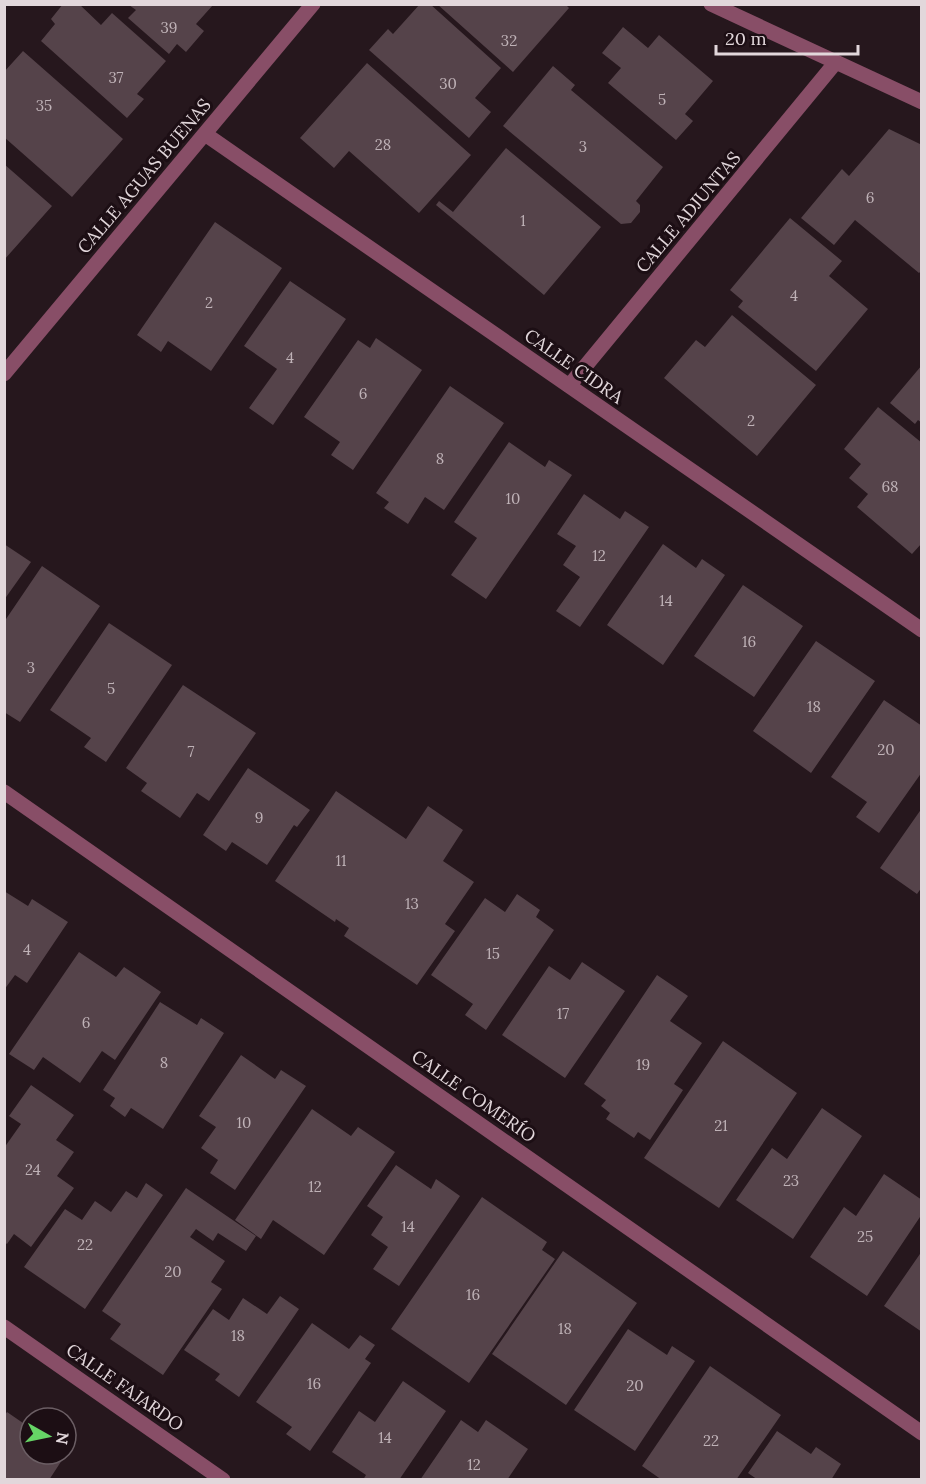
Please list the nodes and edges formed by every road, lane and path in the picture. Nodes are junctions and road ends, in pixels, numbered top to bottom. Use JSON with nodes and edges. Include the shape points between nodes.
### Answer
{"nodes":[{"id":1,"x":314,"y":4,"type":"edge"},
{"id":2,"x":711,"y":4,"type":"edge"},
{"id":3,"x":836,"y":62,"type":"junction"},
{"id":4,"x":921,"y":102,"type":"edge"},
{"id":5,"x":205,"y":134,"type":"junction"},
{"id":6,"x":4,"y":374,"type":"edge"},
{"id":7,"x":569,"y":386,"type":"junction"},
{"id":8,"x":921,"y":630,"type":"edge"},
{"id":9,"x":4,"y":792,"type":"edge"},
{"id":10,"x":4,"y":1327,"type":"edge"},
{"id":11,"x":921,"y":1433,"type":"edge"},
{"id":12,"x":223,"y":1479,"type":"edge"}],
"edges":[{"from":1,"to":5,"type":"street","name":"CALLE AGUAS BUENAS"},
{"from":2,"to":3,"type":"street"},
{"from":3,"to":4,"type":"street"},
{"from":3,"to":7,"type":"street","name":"CALLE ADJUNTAS"},
{"from":5,"to":6,"type":"street","name":"CALLE AGUAS BUENAS"},
{"from":5,"to":7,"type":"street","name":"CALLE CIDRA"},
{"from":7,"to":8,"type":"street","name":"CALLE CIDRA"},
{"from":9,"to":11,"type":"street","name":"CALLE COMERÍO"},
{"from":10,"to":12,"type":"street","name":"CALLE FAJARDO"}]}
